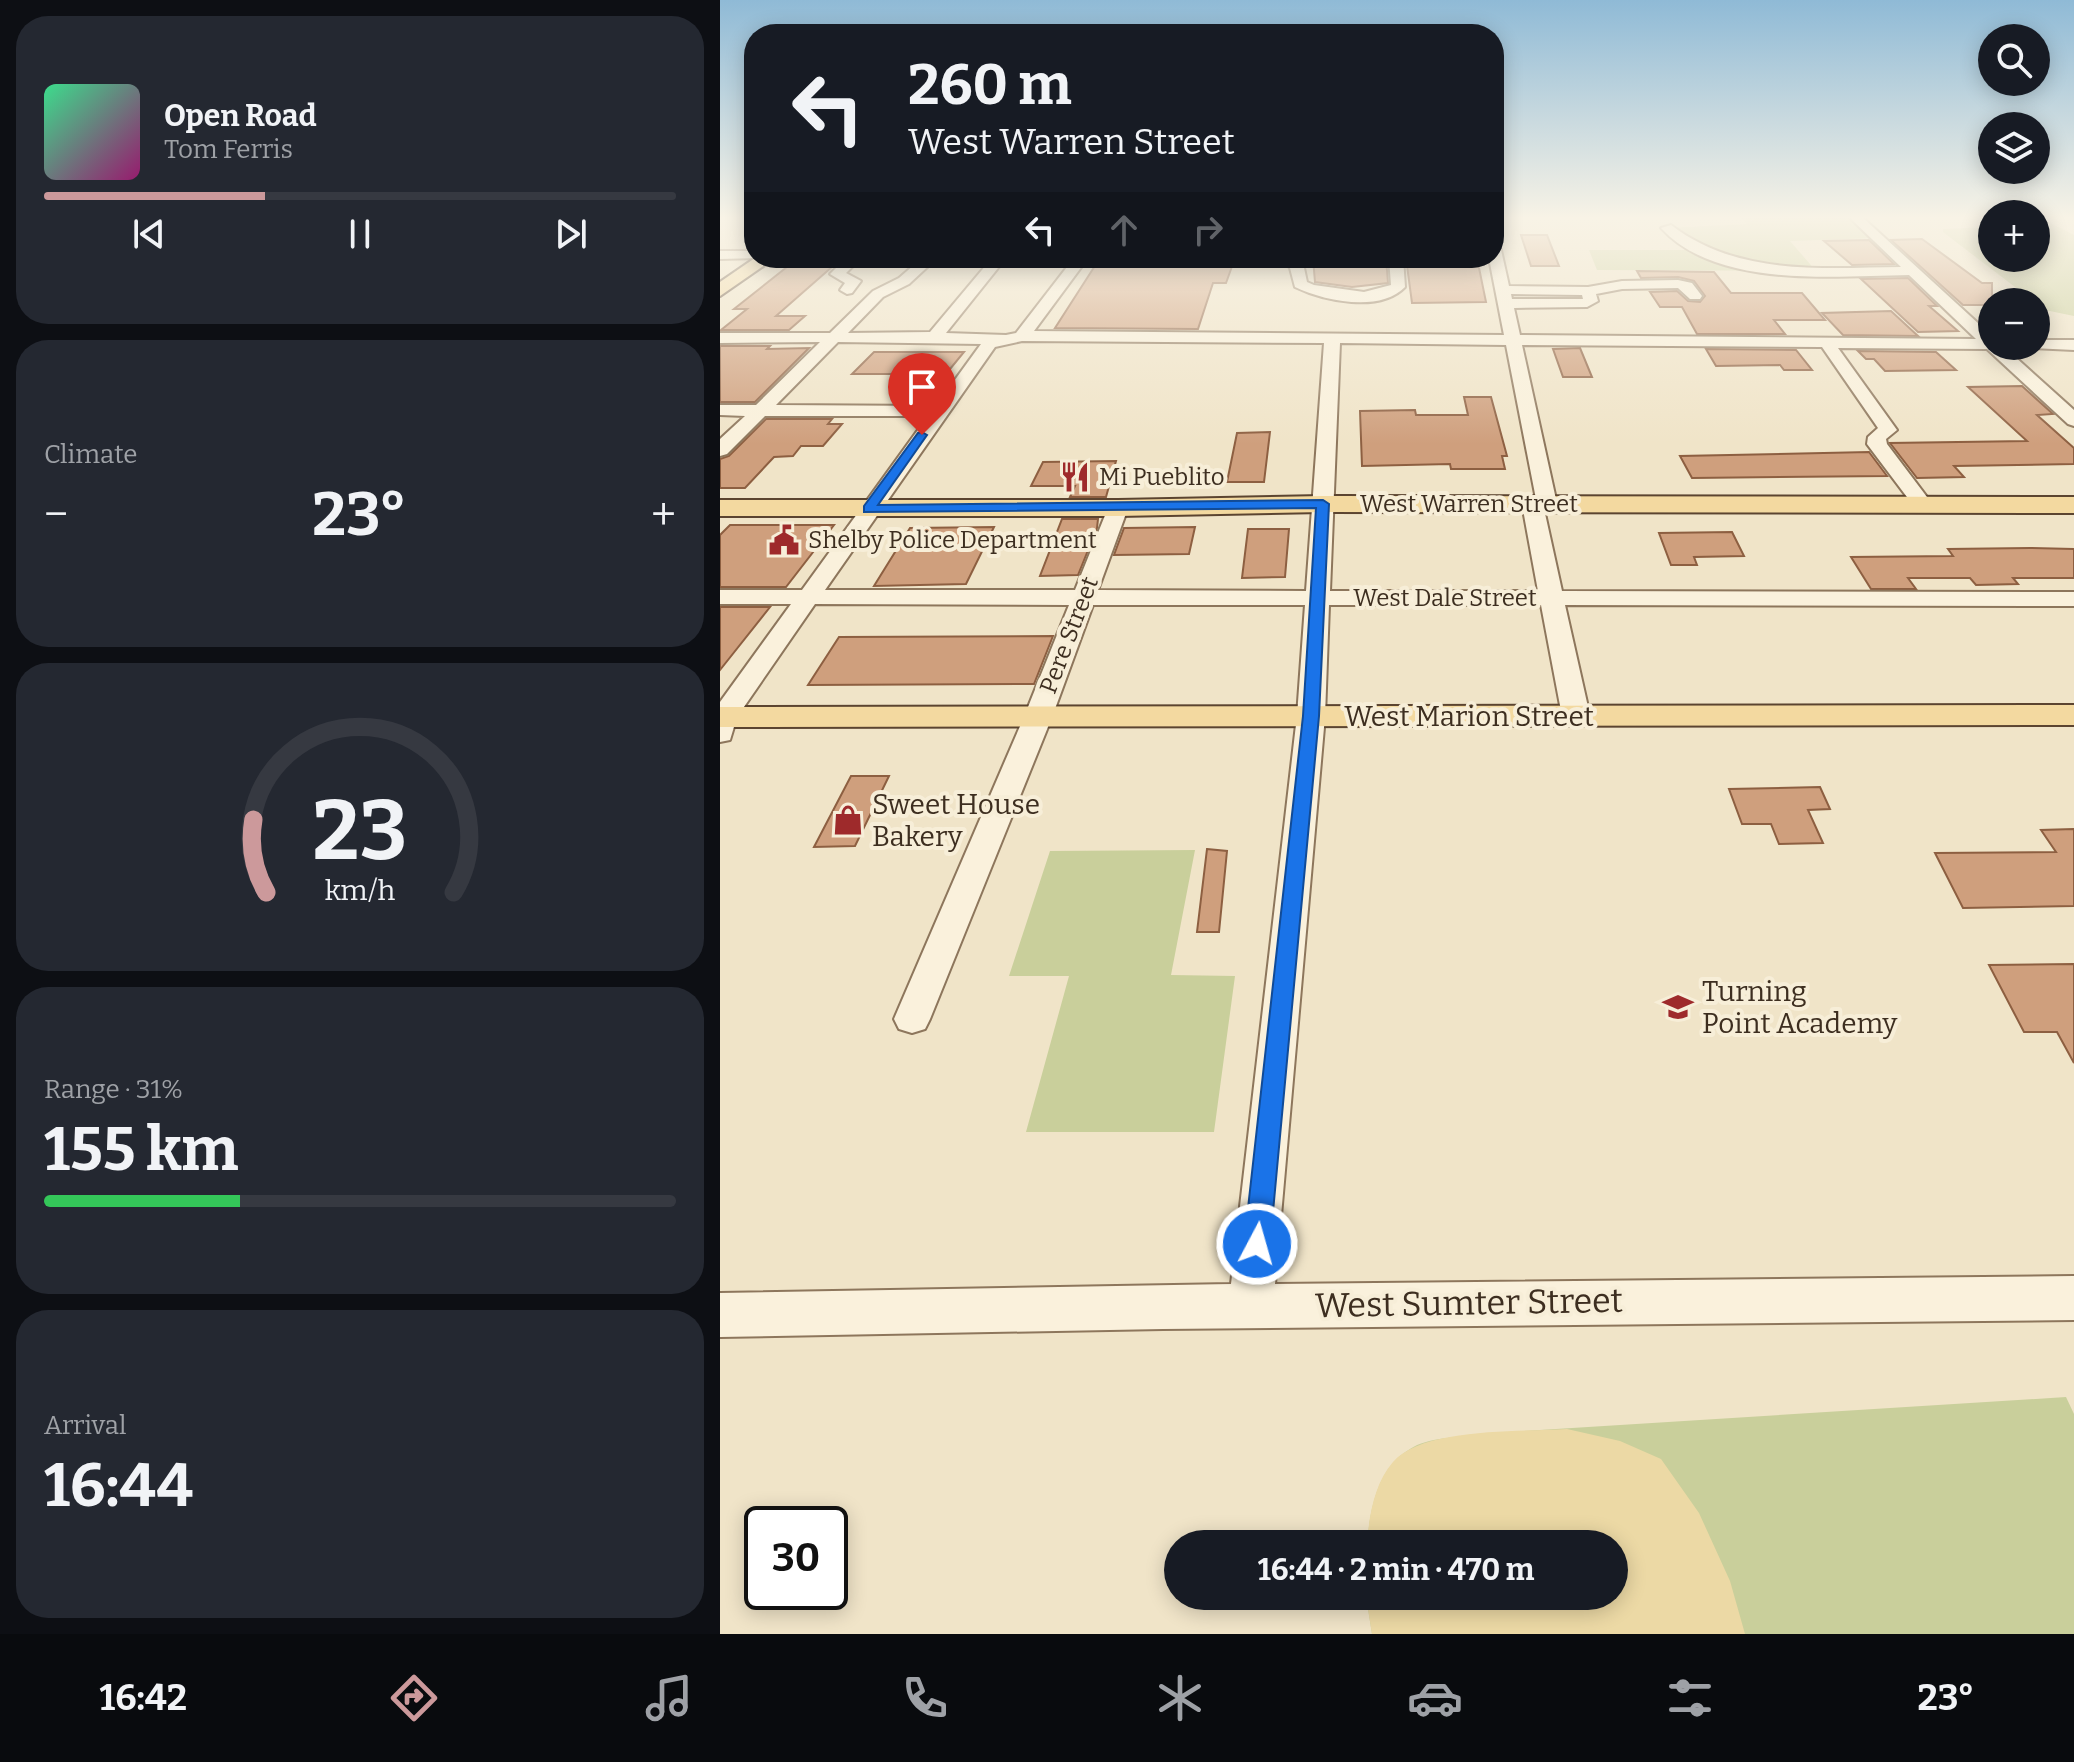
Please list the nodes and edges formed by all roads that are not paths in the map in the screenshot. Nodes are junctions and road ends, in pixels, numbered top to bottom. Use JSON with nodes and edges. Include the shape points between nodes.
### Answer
{"nodes":[{"id":1,"x":880,"y":292,"type":"edge"},
{"id":2,"x":971,"y":292,"type":"edge"},
{"id":3,"x":1053,"y":292,"type":"edge"},
{"id":4,"x":1324,"y":292,"type":"edge"},
{"id":5,"x":1391,"y":292,"type":"edge"},
{"id":6,"x":1503,"y":292,"type":"edge"},
{"id":7,"x":1570,"y":292,"type":"edge"},
{"id":8,"x":1692,"y":292,"type":"edge"},
{"id":9,"x":1935,"y":292,"type":"edge"},
{"id":10,"x":1695,"y":296,"type":"dead end"},
{"id":11,"x":1504,"y":297,"type":"junction"},
{"id":12,"x":1978,"y":332,"type":"edge"},
{"id":13,"x":934,"y":337,"type":"junction"},
{"id":14,"x":720,"y":338,"type":"edge"},
{"id":15,"x":834,"y":338,"type":"junction"},
{"id":16,"x":1015,"y":338,"type":"junction"},
{"id":17,"x":1332,"y":338,"type":"junction"},
{"id":18,"x":1512,"y":339,"type":"junction"},
{"id":19,"x":1827,"y":343,"type":"junction"},
{"id":20,"x":1978,"y":345,"type":"edge"},
{"id":21,"x":2050,"y":345,"type":"edge"},
{"id":22,"x":2074,"y":345,"type":"edge"},
{"id":23,"x":2008,"y":360,"type":"edge"},
{"id":24,"x":720,"y":410,"type":"edge"},
{"id":25,"x":762,"y":410,"type":"junction"},
{"id":26,"x":940,"y":411,"type":"junction"},
{"id":27,"x":2074,"y":420,"type":"edge"},
{"id":28,"x":720,"y":450,"type":"edge"},
{"id":29,"x":1323,"y":504,"type":"junction"},
{"id":30,"x":1539,"y":504,"type":"junction"},
{"id":31,"x":1923,"y":505,"type":"junction"},
{"id":32,"x":2074,"y":505,"type":"edge"},
{"id":33,"x":720,"y":508,"type":"edge"},
{"id":34,"x":1118,"y":508,"type":"junction"},
{"id":35,"x":869,"y":509,"type":"junction"},
{"id":36,"x":720,"y":597,"type":"edge"},
{"id":37,"x":808,"y":597,"type":"junction"},
{"id":38,"x":1084,"y":597,"type":"junction"},
{"id":39,"x":1318,"y":598,"type":"junction"},
{"id":40,"x":1551,"y":598,"type":"junction"},
{"id":41,"x":2074,"y":599,"type":"edge"},
{"id":42,"x":2074,"y":715,"type":"edge"},
{"id":43,"x":1311,"y":716,"type":"junction"},
{"id":44,"x":1576,"y":716,"type":"junction"},
{"id":45,"x":1038,"y":717,"type":"junction"},
{"id":46,"x":721,"y":723,"type":"edge"},
{"id":47,"x":912,"y":1019,"type":"dead end"},
{"id":48,"x":2074,"y":1298,"type":"edge"},
{"id":49,"x":1251,"y":1306,"type":"junction"},
{"id":50,"x":720,"y":1315,"type":"edge"}],
"edges":[{"from":1,"to":15,"type":"street"},
{"from":2,"to":13,"type":"street"},
{"from":3,"to":16,"type":"street"},
{"from":4,"to":5,"type":"street"},
{"from":6,"to":11,"type":"street"},
{"from":7,"to":11,"type":"street"},
{"from":8,"to":10,"type":"street"},
{"from":9,"to":12,"type":"street"},
{"from":11,"to":18,"type":"street"},
{"from":13,"to":15,"type":"street"},
{"from":13,"to":16,"type":"street"},
{"from":14,"to":15,"type":"street"},
{"from":15,"to":25,"type":"street"},
{"from":16,"to":17,"type":"street"},
{"from":16,"to":26,"type":"street","via":[[989,344]]},
{"from":17,"to":18,"type":"street"},
{"from":17,"to":29,"type":"street"},
{"from":18,"to":19,"type":"street"},
{"from":18,"to":30,"type":"street"},
{"from":19,"to":20,"type":"street"},
{"from":19,"to":31,"type":"street","via":[[1888,430],[1877,437],[1877,444]]},
{"from":21,"to":22,"type":"street"},
{"from":23,"to":27,"type":"street"},
{"from":24,"to":25,"type":"street"},
{"from":25,"to":26,"type":"street"},
{"from":25,"to":28,"type":"street"},
{"from":26,"to":35,"type":"street"},
{"from":29,"to":30,"type":"main road","name":"West Warren Street"},
{"from":29,"to":34,"type":"main road","name":"West Warren Street"},
{"from":29,"to":39,"type":"street"},
{"from":30,"to":31,"type":"main road","name":"West Warren Street"},
{"from":30,"to":40,"type":"street"},
{"from":31,"to":32,"type":"main road","name":"West Warren Street"},
{"from":33,"to":35,"type":"main road","name":"West Warren Street"},
{"from":34,"to":35,"type":"main road","name":"West Warren Street"},
{"from":34,"to":38,"type":"street","name":"Pere Street"},
{"from":35,"to":37,"type":"street"},
{"from":36,"to":37,"type":"street","name":"West Dale Street"},
{"from":37,"to":38,"type":"street","name":"West Dale Street"},
{"from":37,"to":46,"type":"street"},
{"from":38,"to":39,"type":"street","name":"West Dale Street"},
{"from":38,"to":45,"type":"street","name":"Pere Street"},
{"from":39,"to":40,"type":"street","name":"West Dale Street"},
{"from":39,"to":43,"type":"street"},
{"from":40,"to":41,"type":"street","name":"West Dale Street"},
{"from":40,"to":44,"type":"street"},
{"from":42,"to":44,"type":"main road","name":"West Marion Street"},
{"from":43,"to":44,"type":"main road","name":"West Marion Street"},
{"from":43,"to":45,"type":"main road","name":"West Marion Street"},
{"from":43,"to":49,"type":"street"},
{"from":45,"to":46,"type":"main road","name":"West Marion Street"},
{"from":45,"to":47,"type":"street","name":"Pere Street"},
{"from":48,"to":49,"type":"street","name":"West Sumter Street"},
{"from":49,"to":50,"type":"street","name":"West Sumter Street"}]}
